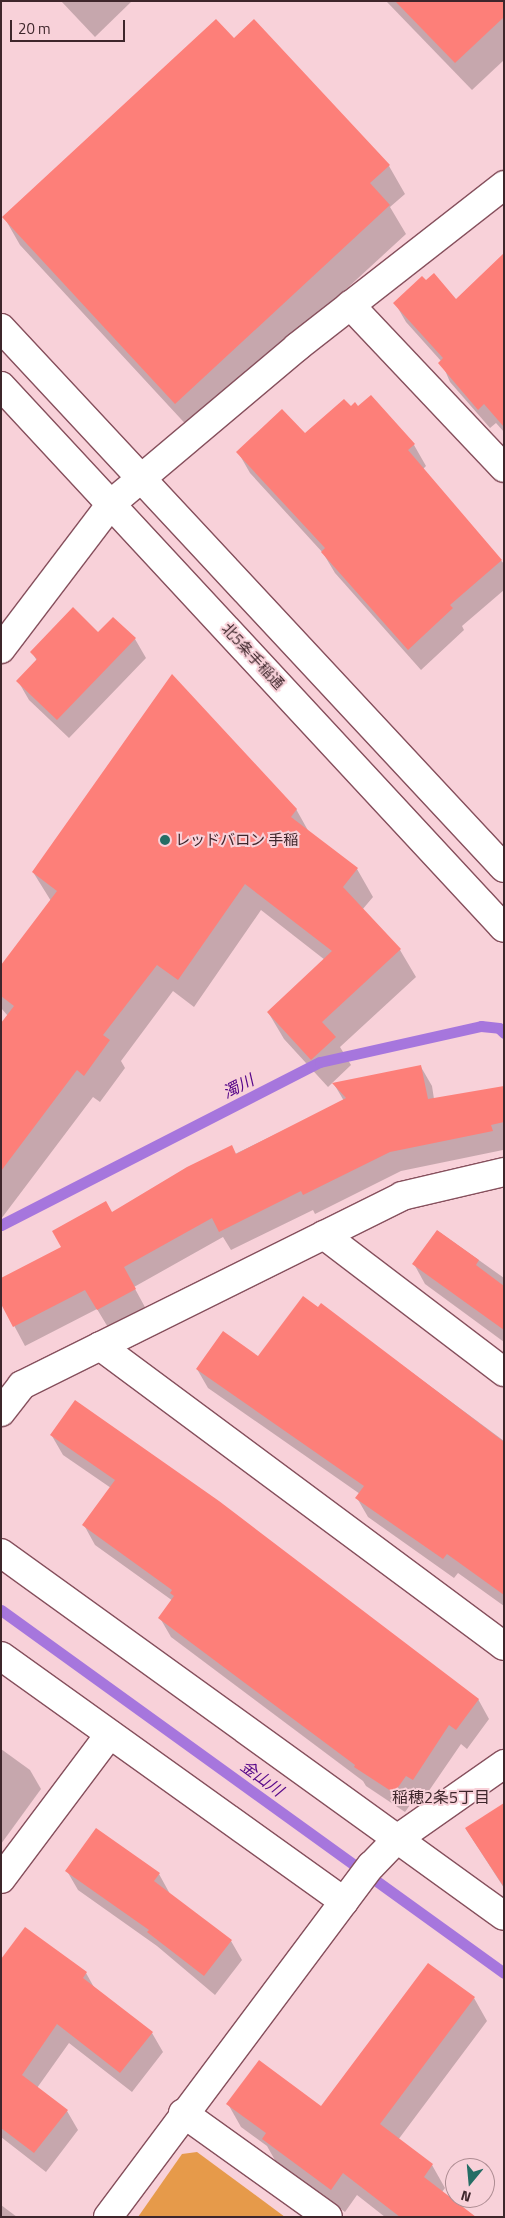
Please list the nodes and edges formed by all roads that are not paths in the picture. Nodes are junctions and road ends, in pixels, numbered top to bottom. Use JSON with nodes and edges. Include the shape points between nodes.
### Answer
{"nodes":[{"id":1,"x":504,"y":185,"type":"edge"},
{"id":2,"x":350,"y":305,"type":"junction"},
{"id":3,"x":1,"y":328,"type":"edge"},
{"id":4,"x":1,"y":386,"type":"edge"},
{"id":5,"x":504,"y":468,"type":"edge"},
{"id":6,"x":141,"y":477,"type":"junction"},
{"id":7,"x":112,"y":503,"type":"junction"},
{"id":8,"x":1,"y":649,"type":"edge"},
{"id":9,"x":504,"y":868,"type":"edge"},
{"id":10,"x":504,"y":928,"type":"edge"},
{"id":11,"x":504,"y":1172,"type":"edge"},
{"id":12,"x":324,"y":1235,"type":"junction"},
{"id":13,"x":100,"y":1346,"type":"junction"},
{"id":14,"x":504,"y":1372,"type":"edge"},
{"id":15,"x":1,"y":1412,"type":"edge"},
{"id":16,"x":1,"y":1553,"type":"edge"},
{"id":17,"x":504,"y":1646,"type":"edge"},
{"id":18,"x":1,"y":1656,"type":"edge"},
{"id":19,"x":110,"y":1734,"type":"junction"},
{"id":20,"x":504,"y":1764,"type":"edge"},
{"id":21,"x":397,"y":1839,"type":"junction"},
{"id":22,"x":1,"y":1879,"type":"edge"},
{"id":23,"x":349,"y":1895,"type":"junction"},
{"id":24,"x":504,"y":1916,"type":"edge"},
{"id":25,"x":183,"y":2113,"type":"junction"},
{"id":26,"x":108,"y":2217,"type":"edge"},
{"id":27,"x":328,"y":2217,"type":"edge"}],
"edges":[{"from":1,"to":2,"type":"main road"},
{"from":2,"to":5,"type":"main road"},
{"from":2,"to":6,"type":"main road"},
{"from":3,"to":6,"type":"main road"},
{"from":4,"to":7,"type":"main road","name":"北5条手稲通"},
{"from":6,"to":7,"type":"main road"},
{"from":6,"to":9,"type":"main road"},
{"from":7,"to":8,"type":"main road"},
{"from":7,"to":10,"type":"main road","name":"北5条手稲通"},
{"from":11,"to":12,"type":"main road","via":[[402,1196]]},
{"from":12,"to":13,"type":"main road"},
{"from":12,"to":14,"type":"main road"},
{"from":13,"to":15,"type":"main road","via":[[22,1385]]},
{"from":13,"to":17,"type":"main road"},
{"from":16,"to":21,"type":"main road"},
{"from":18,"to":19,"type":"main road"},
{"from":19,"to":22,"type":"main road"},
{"from":19,"to":23,"type":"main road"},
{"from":20,"to":21,"type":"main road"},
{"from":21,"to":23,"type":"main road","via":[[370,1866]]},
{"from":21,"to":24,"type":"main road"},
{"from":23,"to":25,"type":"main road"},
{"from":25,"to":26,"type":"main road"},
{"from":25,"to":27,"type":"main road"}]}
